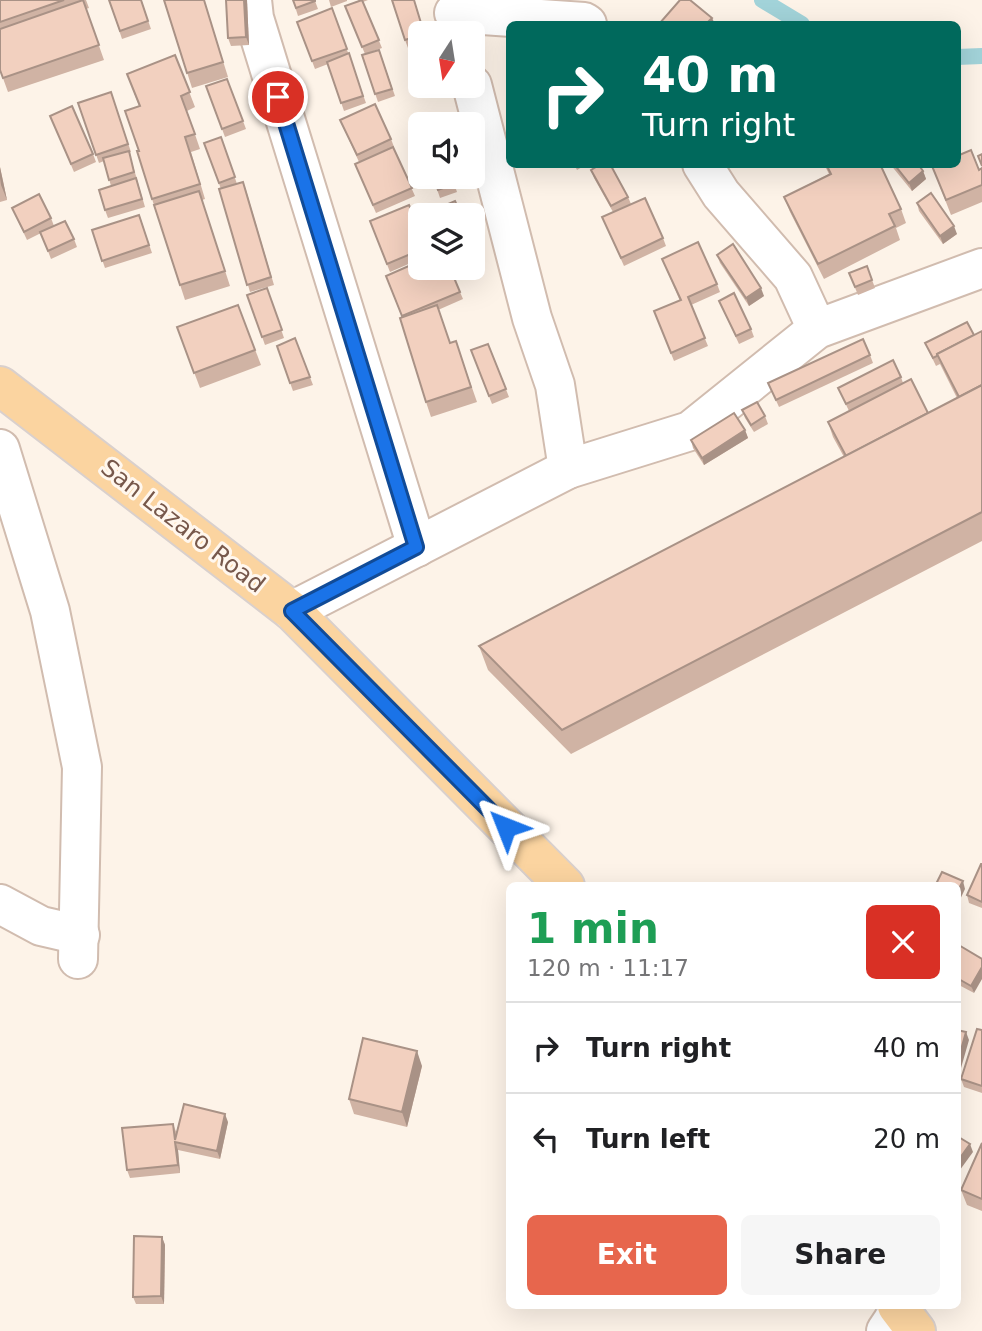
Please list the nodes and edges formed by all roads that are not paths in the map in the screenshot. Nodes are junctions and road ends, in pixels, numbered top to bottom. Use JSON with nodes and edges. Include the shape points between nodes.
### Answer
{"nodes":[{"id":1,"x":252,"y":0,"type":"edge"},
{"id":2,"x":453,"y":15,"type":"edge"},
{"id":3,"x":565,"y":21,"type":"edge"},
{"id":4,"x":475,"y":98,"type":"edge"},
{"id":5,"x":705,"y":168,"type":"edge"},
{"id":6,"x":982,"y":268,"type":"edge"},
{"id":7,"x":817,"y":329,"type":"junction"},
{"id":8,"x":0,"y":386,"type":"edge"},
{"id":9,"x":0,"y":449,"type":"edge"},
{"id":10,"x":568,"y":469,"type":"junction"},
{"id":11,"x":416,"y":547,"type":"junction"},
{"id":12,"x":292,"y":611,"type":"junction"},
{"id":13,"x":561,"y":882,"type":"edge"},
{"id":14,"x":0,"y":904,"type":"edge"}],
"edges":[{"from":1,"to":11,"type":"street"},
{"from":2,"to":3,"type":"street"},
{"from":4,"to":10,"type":"street","via":[[532,318],[555,385]]},
{"from":5,"to":7,"type":"street","via":[[793,278]]},
{"from":6,"to":7,"type":"street"},
{"from":7,"to":10,"type":"street","via":[[690,431]]},
{"from":8,"to":12,"type":"main road","name":"San Lazaro Road"},
{"from":9,"to":14,"type":"street","via":[[50,611],[82,767],[79,947]]},
{"from":10,"to":11,"type":"street"},
{"from":11,"to":12,"type":"street"},
{"from":12,"to":13,"type":"main road","name":"San Lazaro Road"}]}
